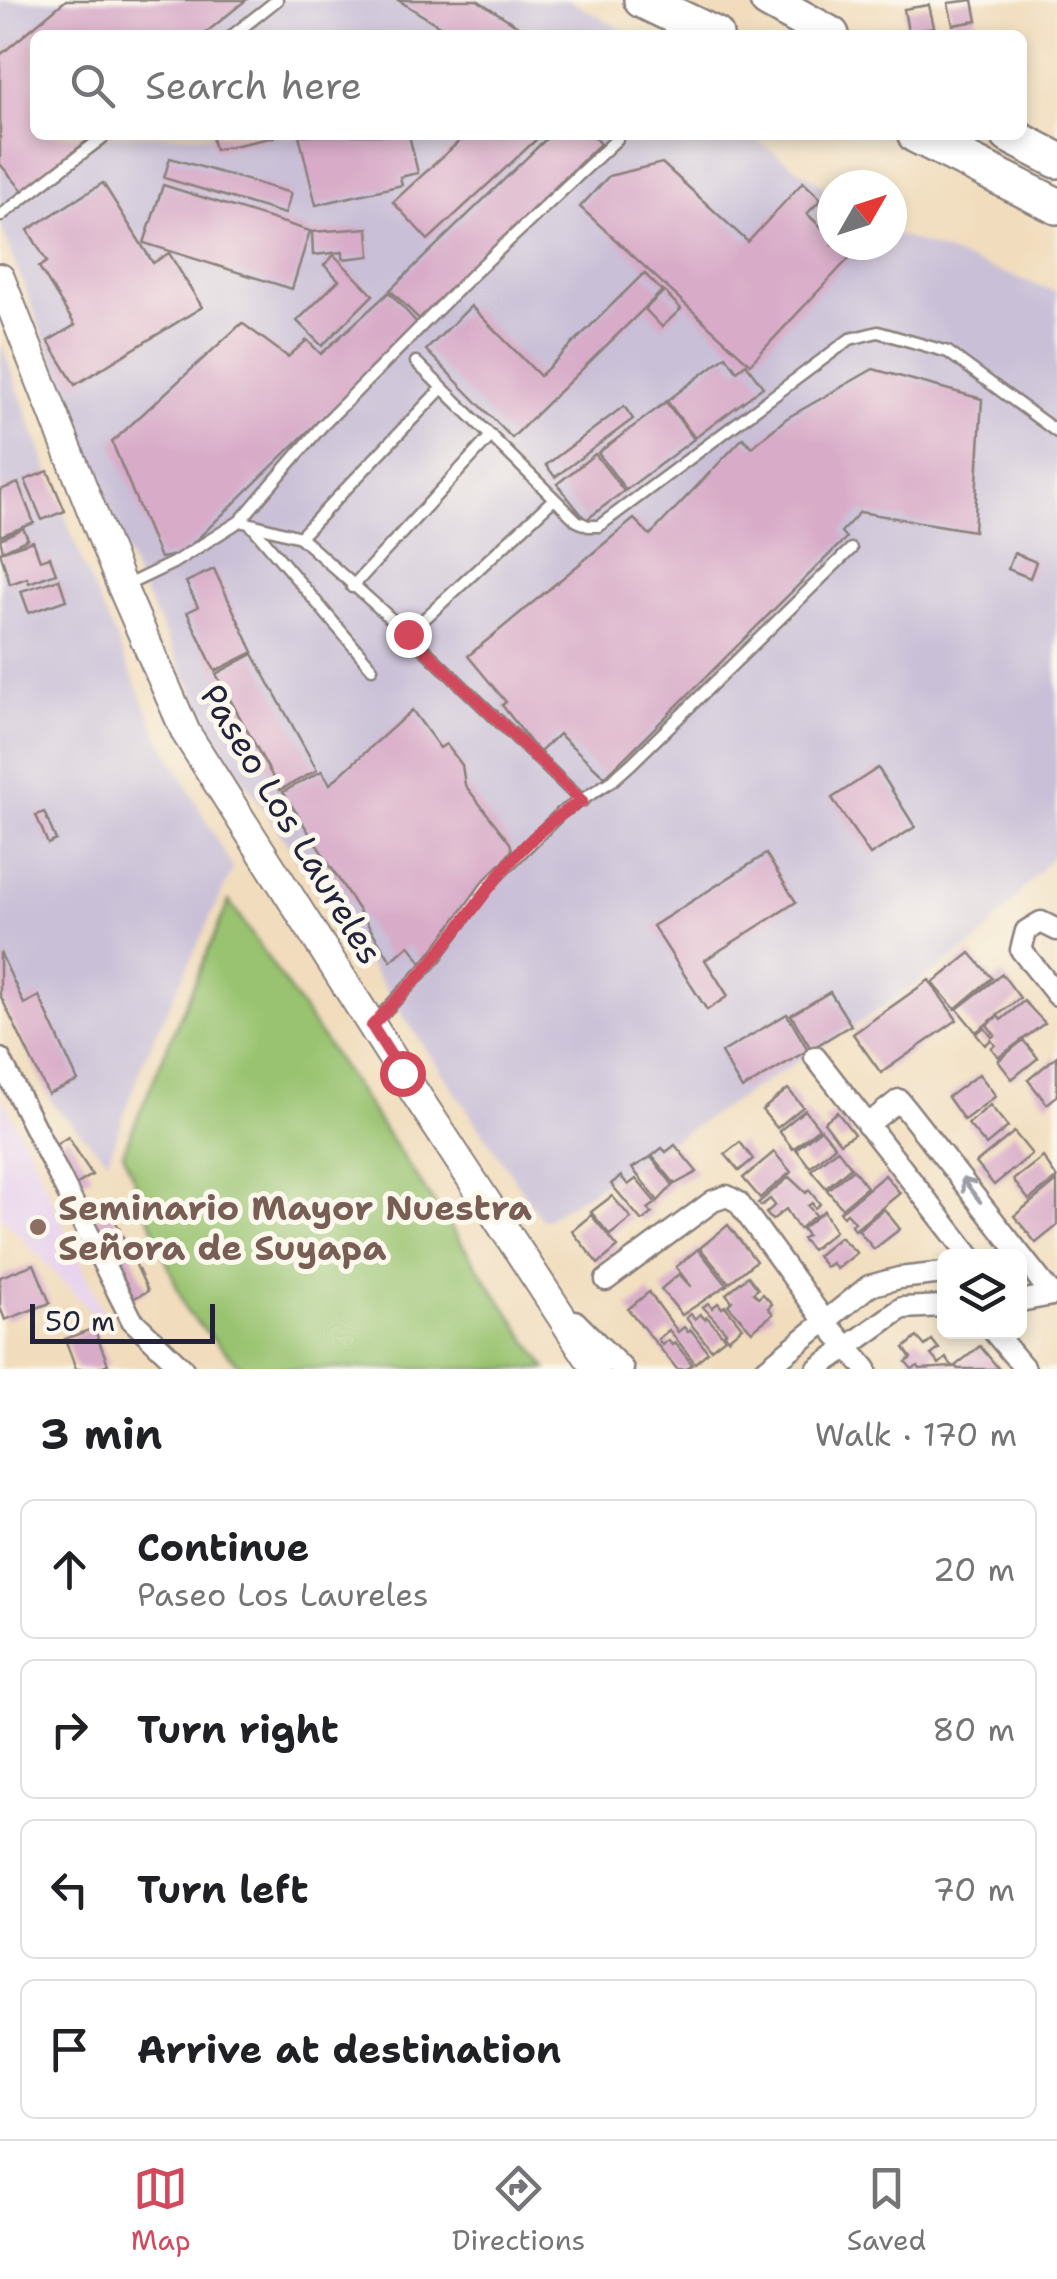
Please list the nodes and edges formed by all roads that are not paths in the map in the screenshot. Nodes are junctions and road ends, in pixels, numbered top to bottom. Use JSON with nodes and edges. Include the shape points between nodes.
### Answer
{"nodes":[{"id":1,"x":277,"y":0,"type":"edge"},
{"id":2,"x":642,"y":0,"type":"edge"},
{"id":3,"x":768,"y":0,"type":"edge"},
{"id":4,"x":239,"y":30,"type":"edge"},
{"id":5,"x":705,"y":30,"type":"edge"},
{"id":6,"x":821,"y":30,"type":"edge"},
{"id":7,"x":99,"y":140,"type":"edge"},
{"id":8,"x":617,"y":140,"type":"edge"},
{"id":9,"x":926,"y":140,"type":"edge"},
{"id":10,"x":1019,"y":140,"type":"edge"},
{"id":11,"x":1057,"y":160,"type":"edge"},
{"id":12,"x":1057,"y":206,"type":"edge"},
{"id":13,"x":0,"y":216,"type":"edge"},
{"id":14,"x":0,"y":278,"type":"edge"},
{"id":15,"x":416,"y":362,"type":"dead end"},
{"id":16,"x":442,"y":388,"type":"junction"},
{"id":17,"x":1057,"y":432,"type":"edge"},
{"id":18,"x":492,"y":436,"type":"junction"},
{"id":19,"x":554,"y":498,"type":"junction"},
{"id":20,"x":246,"y":523,"type":"junction"},
{"id":21,"x":300,"y":537,"type":"junction"},
{"id":22,"x":852,"y":549,"type":"dead end"},
{"id":23,"x":122,"y":587,"type":"junction"},
{"id":24,"x":352,"y":587,"type":"junction"},
{"id":25,"x":408,"y":634,"type":"junction"},
{"id":26,"x":372,"y":668,"type":"dead end"},
{"id":27,"x":582,"y":801,"type":"junction"},
{"id":28,"x":1057,"y":930,"type":"edge"},
{"id":29,"x":1057,"y":995,"type":"edge"},
{"id":30,"x":372,"y":1026,"type":"junction"},
{"id":31,"x":815,"y":1058,"type":"dead end"},
{"id":32,"x":0,"y":1059,"type":"edge"},
{"id":33,"x":867,"y":1125,"type":"junction"},
{"id":34,"x":964,"y":1249,"type":"edge"},
{"id":35,"x":937,"y":1274,"type":"edge"},
{"id":36,"x":606,"y":1280,"type":"dead end"},
{"id":37,"x":543,"y":1290,"type":"junction"},
{"id":38,"x":1055,"y":1294,"type":"edge"},
{"id":39,"x":1027,"y":1300,"type":"edge"},
{"id":40,"x":937,"y":1306,"type":"edge"},
{"id":41,"x":824,"y":1320,"type":"junction"},
{"id":42,"x":1000,"y":1339,"type":"edge"},
{"id":43,"x":846,"y":1346,"type":"junction"},
{"id":44,"x":183,"y":1369,"type":"edge"},
{"id":45,"x":596,"y":1369,"type":"edge"},
{"id":46,"x":624,"y":1369,"type":"edge"},
{"id":47,"x":766,"y":1369,"type":"edge"},
{"id":48,"x":818,"y":1369,"type":"edge"},
{"id":49,"x":866,"y":1369,"type":"edge"},
{"id":50,"x":1025,"y":1369,"type":"edge"}],
"edges":[{"from":1,"to":4,"type":"lane"},
{"from":2,"to":5,"type":"highway"},
{"from":3,"to":6,"type":"highway"},
{"from":7,"to":13,"type":"lane"},
{"from":8,"to":20,"type":"lane","via":[[321,426]]},
{"from":9,"to":12,"type":"highway"},
{"from":10,"to":11,"type":"highway"},
{"from":14,"to":23,"type":"street","name":"Paseo Los Laureles"},
{"from":15,"to":16,"type":"lane"},
{"from":16,"to":18,"type":"lane"},
{"from":16,"to":21,"type":"lane"},
{"from":17,"to":19,"type":"lane","via":[[948,352],[878,332],[850,339],[599,526],[577,521]]},
{"from":18,"to":19,"type":"lane"},
{"from":18,"to":24,"type":"lane"},
{"from":19,"to":25,"type":"lane"},
{"from":20,"to":21,"type":"lane"},
{"from":20,"to":23,"type":"lane"},
{"from":20,"to":26,"type":"lane"},
{"from":21,"to":24,"type":"lane"},
{"from":22,"to":27,"type":"lane","via":[[631,764]]},
{"from":23,"to":30,"type":"street","name":"Paseo Los Laureles","via":[[186,733]]},
{"from":24,"to":25,"type":"lane"},
{"from":25,"to":27,"type":"lane"},
{"from":27,"to":30,"type":"lane","via":[[561,813],[488,885]]},
{"from":28,"to":29,"type":"street","via":[[1041,922],[1026,930],[1021,950]]},
{"from":30,"to":37,"type":"street","name":"Paseo Los Laureles"},
{"from":31,"to":33,"type":"street"},
{"from":32,"to":44,"type":"street","via":[[132,1320]]},
{"from":33,"to":34,"type":"street"},
{"from":38,"to":33,"type":"street","one_way":true,"via":[[900,1100]]},
{"from":35,"to":41,"type":"street","via":[[869,1286]]},
{"from":36,"to":41,"type":"street","via":[[726,1196],[738,1202]]},
{"from":37,"to":45,"type":"street","name":"Paseo Los Laureles"},
{"from":37,"to":46,"type":"street"},
{"from":38,"to":39,"type":"street"},
{"from":40,"to":43,"type":"street","via":[[902,1308]]},
{"from":41,"to":43,"type":"street"},
{"from":41,"to":47,"type":"street"},
{"from":42,"to":50,"type":"street"},
{"from":43,"to":48,"type":"street"},
{"from":43,"to":49,"type":"street"}]}
